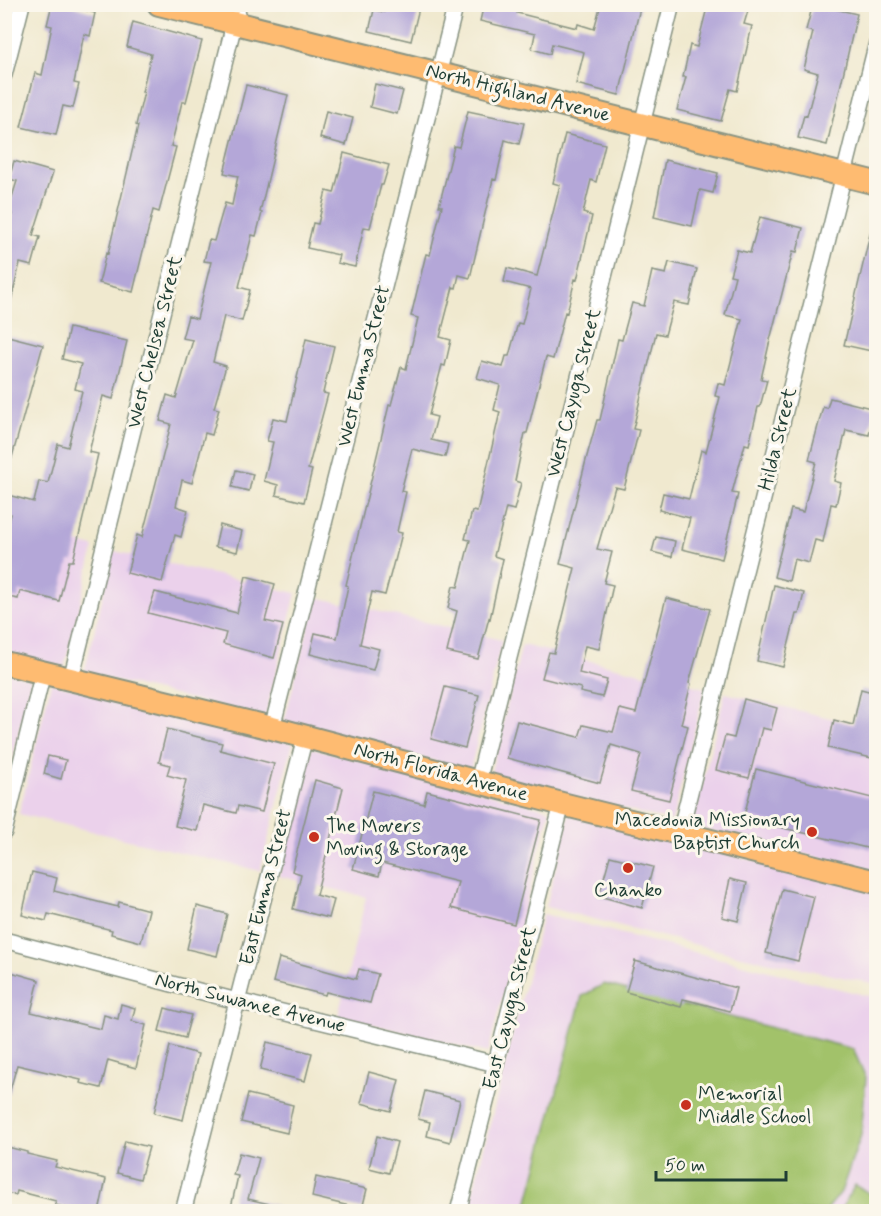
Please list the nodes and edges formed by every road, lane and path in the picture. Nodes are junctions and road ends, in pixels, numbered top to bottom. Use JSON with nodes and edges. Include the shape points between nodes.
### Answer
{"nodes":[{"id":1,"x":22,"y":4,"type":"edge"},
{"id":2,"x":159,"y":4,"type":"edge"},
{"id":3,"x":456,"y":4,"type":"edge"},
{"id":4,"x":672,"y":4,"type":"edge"},
{"id":5,"x":237,"y":14,"type":"edge"},
{"id":6,"x":876,"y":46,"type":"edge"},
{"id":7,"x":438,"y":74,"type":"junction"},
{"id":8,"x":4,"y":75,"type":"edge"},
{"id":9,"x":642,"y":124,"type":"junction"},
{"id":10,"x":844,"y":175,"type":"junction"},
{"id":11,"x":876,"y":183,"type":"edge"},
{"id":12,"x":4,"y":663,"type":"edge"},
{"id":13,"x":43,"y":672,"type":"junction"},
{"id":14,"x":71,"y":679,"type":"junction"},
{"id":15,"x":272,"y":728,"type":"junction"},
{"id":16,"x":305,"y":737,"type":"junction"},
{"id":17,"x":478,"y":782,"type":"junction"},
{"id":18,"x":562,"y":804,"type":"junction"},
{"id":19,"x":4,"y":832,"type":"edge"},
{"id":20,"x":680,"y":832,"type":"junction"},
{"id":21,"x":876,"y":882,"type":"edge"},
{"id":22,"x":4,"y":940,"type":"edge"},
{"id":23,"x":237,"y":1001,"type":"junction"},
{"id":24,"x":496,"y":1064,"type":"junction"},
{"id":25,"x":183,"y":1212,"type":"edge"},
{"id":26,"x":458,"y":1212,"type":"edge"}],
"edges":[{"from":1,"to":8,"type":"street"},
{"from":2,"to":5,"type":"main road","name":"North Highland Avenue"},
{"from":3,"to":7,"type":"street","name":"West Emma Street"},
{"from":4,"to":9,"type":"street","name":"West Cayuga Street"},
{"from":5,"to":7,"type":"main road","name":"North Highland Avenue"},
{"from":5,"to":14,"type":"street","name":"West Chelsea Street"},
{"from":6,"to":10,"type":"street","name":"Hilda Street"},
{"from":7,"to":9,"type":"main road","name":"North Highland Avenue"},
{"from":7,"to":15,"type":"street","name":"West Emma Street"},
{"from":9,"to":10,"type":"main road","name":"North Highland Avenue"},
{"from":9,"to":17,"type":"street","name":"West Cayuga Street"},
{"from":10,"to":11,"type":"main road","name":"North Highland Avenue"},
{"from":10,"to":20,"type":"street","name":"Hilda Street"},
{"from":12,"to":13,"type":"main road","name":"North Florida Avenue"},
{"from":13,"to":14,"type":"main road","name":"North Florida Avenue"},
{"from":13,"to":19,"type":"street"},
{"from":14,"to":15,"type":"main road","name":"North Florida Avenue"},
{"from":15,"to":16,"type":"main road","name":"North Florida Avenue"},
{"from":16,"to":17,"type":"main road","name":"North Florida Avenue"},
{"from":16,"to":23,"type":"street","name":"East Emma Street"},
{"from":17,"to":18,"type":"main road","name":"North Florida Avenue"},
{"from":18,"to":20,"type":"main road","name":"North Florida Avenue"},
{"from":18,"to":24,"type":"street","name":"East Cayuga Street"},
{"from":20,"to":21,"type":"main road","name":"North Florida Avenue"},
{"from":22,"to":23,"type":"street","name":"North Suwanee Avenue"},
{"from":23,"to":24,"type":"street","name":"North Suwanee Avenue"},
{"from":23,"to":25,"type":"street","name":"East Emma Street"},
{"from":24,"to":26,"type":"street","name":"East Cayuga Street"}]}
